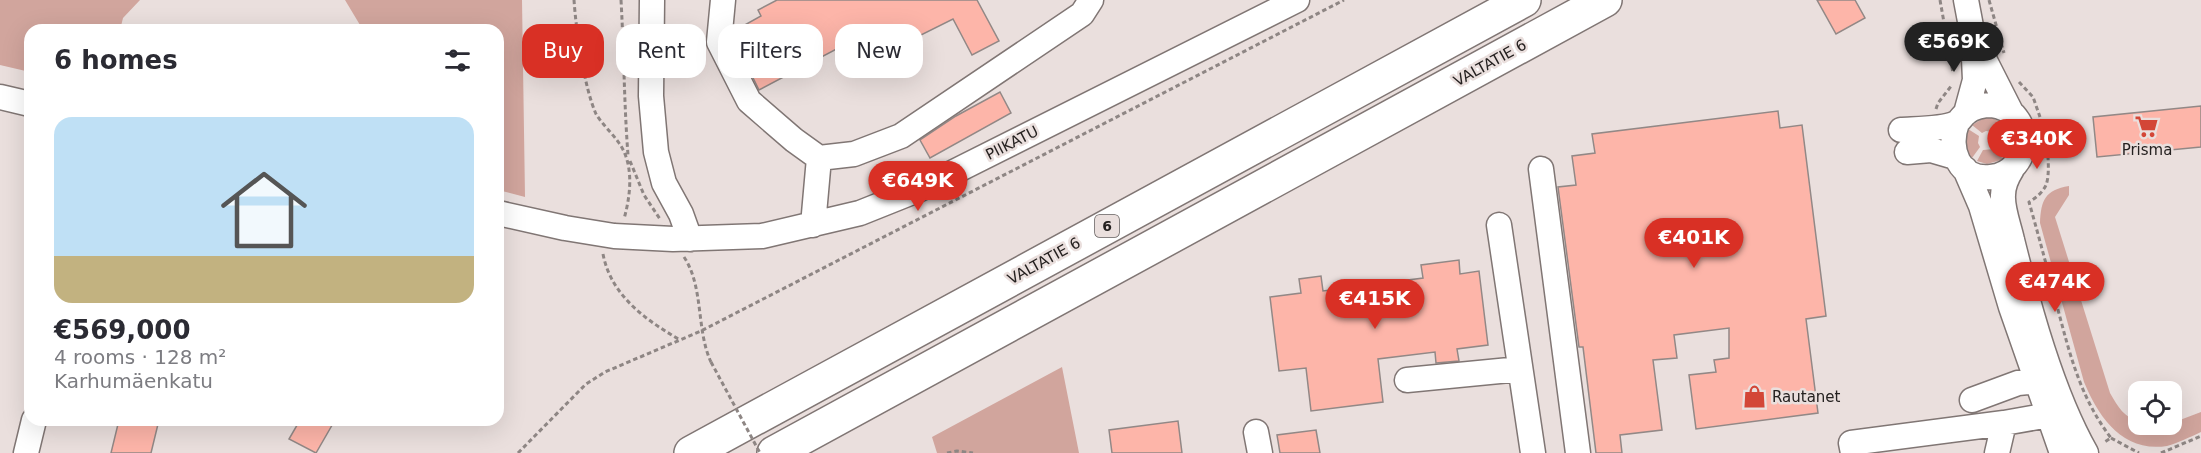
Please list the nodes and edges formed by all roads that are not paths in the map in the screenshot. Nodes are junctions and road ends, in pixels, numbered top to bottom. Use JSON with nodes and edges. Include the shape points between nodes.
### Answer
{"nodes":[{"id":1,"x":652,"y":0,"type":"edge"},
{"id":2,"x":723,"y":0,"type":"edge"},
{"id":3,"x":1091,"y":0,"type":"edge"},
{"id":4,"x":1524,"y":0,"type":"edge"},
{"id":5,"x":1605,"y":0,"type":"edge"},
{"id":6,"x":1966,"y":0,"type":"edge"},
{"id":7,"x":1279,"y":4,"type":"edge"},
{"id":8,"x":1973,"y":37,"type":"junction"},
{"id":9,"x":0,"y":97,"type":"edge"},
{"id":10,"x":24,"y":103,"type":"edge"},
{"id":11,"x":2012,"y":114,"type":"junction"},
{"id":12,"x":1961,"y":118,"type":"junction"},
{"id":13,"x":819,"y":158,"type":"junction"},
{"id":14,"x":1960,"y":163,"type":"junction"},
{"id":15,"x":1541,"y":169,"type":"dead end"},
{"id":16,"x":2012,"y":169,"type":"junction"},
{"id":17,"x":504,"y":214,"type":"edge"},
{"id":18,"x":813,"y":225,"type":"junction"},
{"id":19,"x":1499,"y":225,"type":"dead end"},
{"id":20,"x":690,"y":239,"type":"junction"},
{"id":21,"x":1520,"y":369,"type":"junction"},
{"id":22,"x":1407,"y":380,"type":"dead end"},
{"id":23,"x":2037,"y":381,"type":"junction"},
{"id":24,"x":1972,"y":400,"type":"dead end"},
{"id":25,"x":2049,"y":415,"type":"junction"},
{"id":26,"x":2004,"y":423,"type":"junction"},
{"id":27,"x":33,"y":426,"type":"edge"},
{"id":28,"x":27,"y":453,"type":"edge"},
{"id":29,"x":691,"y":453,"type":"edge"},
{"id":30,"x":774,"y":453,"type":"edge"},
{"id":31,"x":1533,"y":453,"type":"edge"},
{"id":32,"x":1578,"y":453,"type":"edge"},
{"id":33,"x":1853,"y":453,"type":"edge"},
{"id":34,"x":1997,"y":453,"type":"edge"},
{"id":35,"x":2062,"y":453,"type":"edge"},
{"id":36,"x":2086,"y":453,"type":"edge"}],
"edges":[{"from":1,"to":20,"type":"street","via":[[651,96],[656,152],[664,183]]},
{"from":2,"to":13,"type":"street","via":[[719,42],[749,101]]},
{"from":3,"to":13,"type":"street","via":[[1082,14],[901,136],[854,154]]},
{"from":4,"to":29,"type":"highway","name":"VALTATIE 6","number":"6"},
{"from":5,"to":30,"type":"highway","name":"VALTATIE 6"},
{"from":6,"to":8,"type":"street"},
{"from":7,"to":18,"type":"street","name":"PIIKATU","via":[[920,189],[860,213]]},
{"from":8,"to":11,"type":"street"},
{"from":8,"to":12,"type":"street","via":[[1975,80]]},
{"from":9,"to":10,"type":"street"},
{"from":11,"to":12,"type":"street","via":[[1984,105]]},
{"from":11,"to":16,"type":"street","via":[[2024,137],[2023,151]]},
{"from":12,"to":14,"type":"street","via":[[1952,146]]},
{"from":12,"to":14,"type":"street","via":[[1904,141]]},
{"from":13,"to":18,"type":"street"},
{"from":14,"to":16,"type":"street","via":[[1976,175],[1988,177]]},
{"from":14,"to":23,"type":"street","via":[[1981,206]]},
{"from":15,"to":32,"type":"street"},
{"from":16,"to":36,"type":"street","via":[[2003,195],[2020,269],[2059,395]]},
{"from":17,"to":20,"type":"street","name":"PIIKATU","via":[[614,236]]},
{"from":18,"to":20,"type":"street","name":"PIIKATU","via":[[762,236]]},
{"from":19,"to":21,"type":"street"},
{"from":21,"to":22,"type":"street"},
{"from":21,"to":31,"type":"street"},
{"from":23,"to":24,"type":"street","via":[[2018,383]]},
{"from":23,"to":25,"type":"street"},
{"from":25,"to":26,"type":"street"},
{"from":25,"to":35,"type":"street"},
{"from":26,"to":33,"type":"street","via":[[1851,443]]},
{"from":26,"to":34,"type":"street"},
{"from":27,"to":28,"type":"street"}]}
